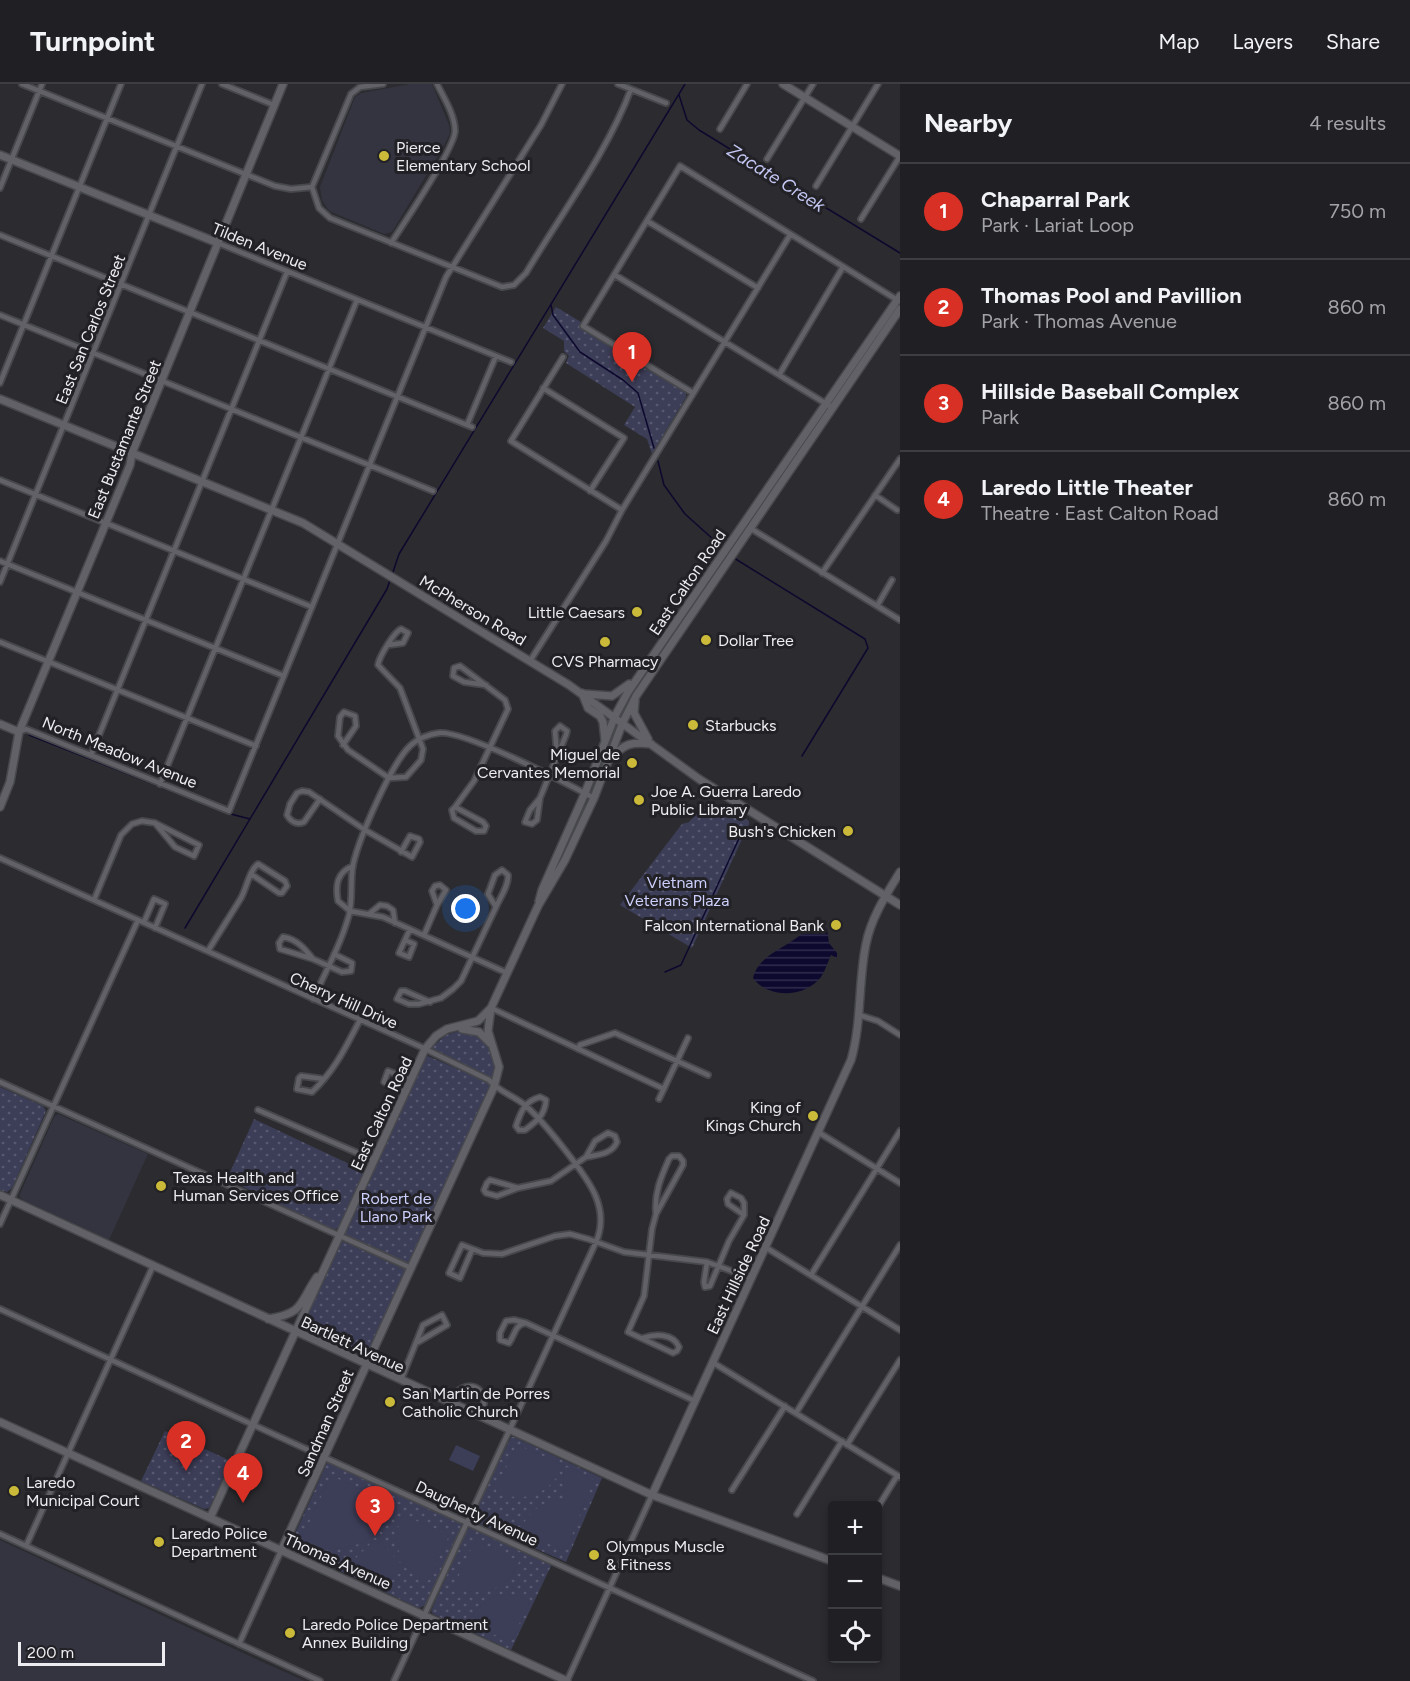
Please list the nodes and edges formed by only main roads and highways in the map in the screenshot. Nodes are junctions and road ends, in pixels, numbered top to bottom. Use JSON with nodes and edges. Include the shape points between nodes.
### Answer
{"nodes":[{"id":1,"x":283,"y":84,"type":"edge"},
{"id":2,"x":783,"y":84,"type":"edge"},
{"id":3,"x":0,"y":155,"type":"edge"},
{"id":4,"x":900,"y":156,"type":"edge"},
{"id":5,"x":218,"y":243,"type":"junction"},
{"id":6,"x":899,"y":299,"type":"edge"},
{"id":7,"x":900,"y":309,"type":"edge"},
{"id":8,"x":860,"y":352,"type":"junction"},
{"id":9,"x":867,"y":357,"type":"junction"},
{"id":10,"x":0,"y":399,"type":"edge"},
{"id":11,"x":132,"y":453,"type":"junction"},
{"id":12,"x":774,"y":478,"type":"junction"},
{"id":13,"x":781,"y":483,"type":"junction"},
{"id":14,"x":705,"y":579,"type":"junction"},
{"id":15,"x":712,"y":584,"type":"junction"},
{"id":16,"x":673,"y":625,"type":"junction"},
{"id":17,"x":681,"y":630,"type":"junction"},
{"id":18,"x":663,"y":641,"type":"junction"},
{"id":19,"x":666,"y":651,"type":"junction"},
{"id":20,"x":638,"y":677,"type":"junction"},
{"id":21,"x":582,"y":693,"type":"junction"},
{"id":22,"x":636,"y":696,"type":"junction"},
{"id":23,"x":615,"y":716,"type":"junction"},
{"id":24,"x":623,"y":722,"type":"junction"},
{"id":25,"x":0,"y":724,"type":"edge"},
{"id":26,"x":19,"y":732,"type":"junction"},
{"id":27,"x":605,"y":744,"type":"junction"},
{"id":28,"x":651,"y":744,"type":"junction"},
{"id":29,"x":607,"y":765,"type":"junction"},
{"id":30,"x":0,"y":807,"type":"edge"},
{"id":31,"x":558,"y":855,"type":"junction"},
{"id":32,"x":565,"y":860,"type":"junction"},
{"id":33,"x":900,"y":872,"type":"edge"},
{"id":34,"x":886,"y":896,"type":"junction"},
{"id":35,"x":900,"y":905,"type":"edge"},
{"id":36,"x":538,"y":906,"type":"junction"},
{"id":37,"x":491,"y":1008,"type":"junction"},
{"id":38,"x":478,"y":1022,"type":"junction"},
{"id":39,"x":487,"y":1026,"type":"junction"},
{"id":40,"x":456,"y":1028,"type":"junction"},
{"id":41,"x":479,"y":1032,"type":"junction"},
{"id":42,"x":494,"y":1047,"type":"junction"},
{"id":43,"x":0,"y":1195,"type":"edge"},
{"id":44,"x":327,"y":1265,"type":"junction"},
{"id":45,"x":267,"y":1319,"type":"junction"},
{"id":46,"x":296,"y":1332,"type":"junction"},
{"id":47,"x":366,"y":1365,"type":"junction"},
{"id":48,"x":0,"y":1422,"type":"edge"},
{"id":49,"x":652,"y":1495,"type":"junction"},
{"id":50,"x":210,"y":1518,"type":"junction"},
{"id":51,"x":281,"y":1551,"type":"junction"},
{"id":52,"x":828,"y":1560,"type":"edge"},
{"id":53,"x":882,"y":1579,"type":"edge"},
{"id":54,"x":900,"y":1586,"type":"edge"},
{"id":55,"x":567,"y":1681,"type":"edge"}],
"edges":[{"from":1,"to":5,"type":"main road","name":"East Bustamante Street"},
{"from":2,"to":4,"type":"main road"},
{"from":3,"to":5,"type":"main road","name":"Tilden Avenue"},
{"from":5,"to":11,"type":"main road","name":"East Bustamante Street"},
{"from":6,"to":8,"type":"main road","name":"East Calton Road"},
{"from":7,"to":9,"type":"main road","name":"East Calton Road"},
{"from":8,"to":9,"type":"main road"},
{"from":8,"to":12,"type":"main road","name":"East Calton Road"},
{"from":9,"to":13,"type":"main road","name":"East Calton Road"},
{"from":10,"to":11,"type":"main road","name":"McPherson Road"},
{"from":11,"to":21,"type":"main road","name":"McPherson Road","via":[[303,523]]},
{"from":11,"to":26,"type":"main road","name":"East Bustamante Street"},
{"from":12,"to":13,"type":"main road"},
{"from":12,"to":14,"type":"main road","name":"East Calton Road"},
{"from":13,"to":15,"type":"main road","name":"East Calton Road"},
{"from":14,"to":15,"type":"main road"},
{"from":14,"to":16,"type":"main road","name":"East Calton Road"},
{"from":15,"to":17,"type":"main road","name":"East Calton Road"},
{"from":16,"to":17,"type":"main road"},
{"from":16,"to":18,"type":"main road","name":"East Calton Road"},
{"from":17,"to":19,"type":"main road","name":"East Calton Road"},
{"from":18,"to":19,"type":"main road"},
{"from":18,"to":20,"type":"main road","name":"East Calton Road"},
{"from":19,"to":22,"type":"main road","name":"East Calton Road"},
{"from":20,"to":21,"type":"main road","via":[[619,694]]},
{"from":20,"to":23,"type":"main road","name":"East Calton Road"},
{"from":21,"to":23,"type":"main road","name":"McPherson Road"},
{"from":21,"to":27,"type":"main road","via":[[588,708],[603,722]]},
{"from":22,"to":24,"type":"main road","name":"East Calton Road"},
{"from":22,"to":28,"type":"main road","via":[[634,713]]},
{"from":23,"to":24,"type":"main road","name":"McPherson Road"},
{"from":23,"to":27,"type":"main road","name":"East Calton Road"},
{"from":24,"to":28,"type":"main road","name":"McPherson Road"},
{"from":24,"to":29,"type":"main road","name":"East Calton Road"},
{"from":25,"to":26,"type":"main road","name":"North Meadow Avenue"},
{"from":26,"to":30,"type":"main road","name":"East Bustamante Street","via":[[10,782]]},
{"from":27,"to":31,"type":"main road","name":"East Calton Road"},
{"from":28,"to":29,"type":"main road","via":[[624,745]]},
{"from":28,"to":34,"type":"main road","name":"McPherson Road","via":[[707,784]]},
{"from":29,"to":32,"type":"main road","name":"East Calton Road"},
{"from":31,"to":32,"type":"main road"},
{"from":31,"to":36,"type":"main road","name":"East Calton Road"},
{"from":32,"to":36,"type":"main road","name":"East Calton Road"},
{"from":33,"to":34,"type":"main road","name":"East Hillside Road"},
{"from":34,"to":35,"type":"main road","name":"McPherson Road"},
{"from":34,"to":49,"type":"main road","name":"East Hillside Road","via":[[866,944],[851,1060]]},
{"from":36,"to":37,"type":"main road","name":"East Calton Road"},
{"from":37,"to":38,"type":"main road","name":"East Calton Road"},
{"from":37,"to":39,"type":"main road","name":"East Calton Road"},
{"from":38,"to":39,"type":"main road","via":[[484,1021]]},
{"from":38,"to":40,"type":"main road","name":"East Calton Road"},
{"from":38,"to":41,"type":"main road"},
{"from":39,"to":41,"type":"main road"},
{"from":39,"to":42,"type":"main road","name":"Sandman Street"},
{"from":40,"to":41,"type":"main road"},
{"from":40,"to":44,"type":"main road","name":"East Calton Road","via":[[436,1036],[425,1049]]},
{"from":41,"to":42,"type":"main road"},
{"from":42,"to":47,"type":"main road","name":"Sandman Street","via":[[499,1067],[494,1087]]},
{"from":43,"to":45,"type":"main road","name":"Bartlett Avenue"},
{"from":44,"to":45,"type":"main road","via":[[299,1309]]},
{"from":44,"to":46,"type":"main road","name":"East Calton Road"},
{"from":45,"to":46,"type":"main road","name":"Bartlett Avenue"},
{"from":46,"to":47,"type":"main road","name":"Bartlett Avenue"},
{"from":46,"to":50,"type":"main road","name":"East Calton Road"},
{"from":47,"to":49,"type":"main road","name":"Bartlett Avenue"},
{"from":47,"to":51,"type":"main road","name":"Sandman Street"},
{"from":48,"to":50,"type":"main road","name":"Thomas Avenue"},
{"from":49,"to":52,"type":"main road","name":"Bartlett Avenue"},
{"from":50,"to":51,"type":"main road","name":"Thomas Avenue"},
{"from":51,"to":55,"type":"main road","name":"Thomas Avenue"},
{"from":53,"to":54,"type":"main road"}]}
